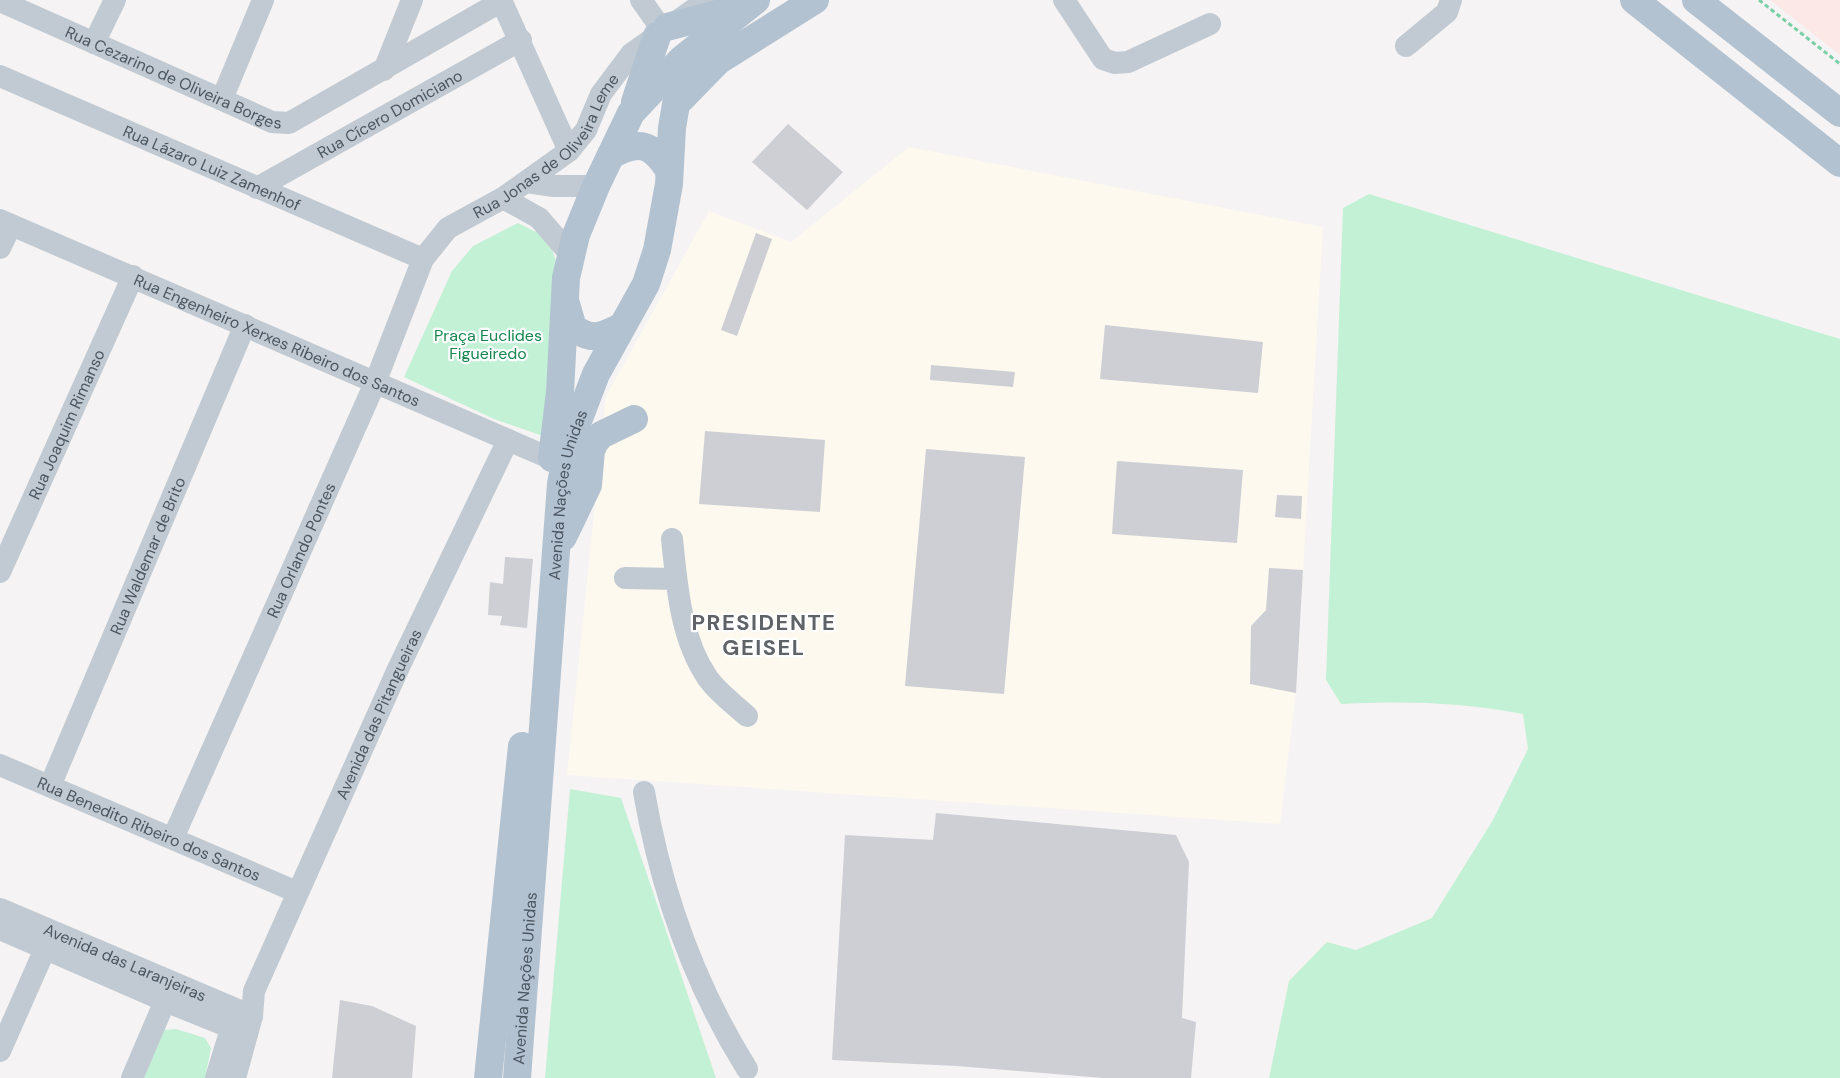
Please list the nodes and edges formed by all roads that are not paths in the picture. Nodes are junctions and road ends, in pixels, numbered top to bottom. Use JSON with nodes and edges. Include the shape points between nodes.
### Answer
{"nodes":[{"id":1,"x":115,"y":0,"type":"edge"},
{"id":2,"x":263,"y":0,"type":"edge"},
{"id":3,"x":412,"y":0,"type":"edge"},
{"id":4,"x":641,"y":0,"type":"edge"},
{"id":5,"x":706,"y":0,"type":"edge"},
{"id":6,"x":815,"y":0,"type":"edge"},
{"id":7,"x":1064,"y":0,"type":"edge"},
{"id":8,"x":1452,"y":0,"type":"edge"},
{"id":9,"x":1634,"y":0,"type":"edge"},
{"id":10,"x":1696,"y":0,"type":"edge"},
{"id":11,"x":0,"y":1,"type":"edge"},
{"id":12,"x":501,"y":1,"type":"edge"},
{"id":13,"x":750,"y":4,"type":"edge"},
{"id":14,"x":1210,"y":24,"type":"dead end"},
{"id":15,"x":662,"y":31,"type":"junction"},
{"id":16,"x":521,"y":40,"type":"junction"},
{"id":17,"x":94,"y":43,"type":"junction"},
{"id":18,"x":1406,"y":46,"type":"dead end"},
{"id":19,"x":384,"y":69,"type":"junction"},
{"id":20,"x":0,"y":76,"type":"edge"},
{"id":21,"x":222,"y":99,"type":"junction"},
{"id":22,"x":631,"y":113,"type":"junction"},
{"id":23,"x":1840,"y":113,"type":"edge"},
{"id":24,"x":569,"y":151,"type":"junction"},
{"id":25,"x":611,"y":155,"type":"junction"},
{"id":26,"x":1840,"y":163,"type":"edge"},
{"id":27,"x":669,"y":170,"type":"junction"},
{"id":28,"x":527,"y":182,"type":"junction"},
{"id":29,"x":596,"y":186,"type":"junction"},
{"id":30,"x":257,"y":188,"type":"junction"},
{"id":31,"x":502,"y":198,"type":"junction"},
{"id":32,"x":5,"y":222,"type":"edge"},
{"id":33,"x":0,"y":248,"type":"edge"},
{"id":34,"x":423,"y":259,"type":"junction"},
{"id":35,"x":568,"y":266,"type":"junction"},
{"id":36,"x":133,"y":276,"type":"junction"},
{"id":37,"x":245,"y":325,"type":"junction"},
{"id":38,"x":619,"y":328,"type":"junction"},
{"id":39,"x":375,"y":383,"type":"junction"},
{"id":40,"x":634,"y":419,"type":"dead end"},
{"id":41,"x":508,"y":440,"type":"junction"},
{"id":42,"x":552,"y":459,"type":"junction"},
{"id":43,"x":672,"y":539,"type":"dead end"},
{"id":44,"x":556,"y":552,"type":"junction"},
{"id":45,"x":0,"y":572,"type":"edge"},
{"id":46,"x":625,"y":578,"type":"dead end"},
{"id":47,"x":676,"y":579,"type":"junction"},
{"id":48,"x":747,"y":716,"type":"dead end"},
{"id":49,"x":0,"y":765,"type":"edge"},
{"id":50,"x":50,"y":786,"type":"junction"},
{"id":51,"x":644,"y":792,"type":"dead end"},
{"id":52,"x":173,"y":838,"type":"junction"},
{"id":53,"x":297,"y":892,"type":"junction"},
{"id":54,"x":0,"y":909,"type":"edge"},
{"id":55,"x":0,"y":929,"type":"edge"},
{"id":56,"x":45,"y":949,"type":"junction"},
{"id":57,"x":165,"y":1001,"type":"junction"},
{"id":58,"x":242,"y":1022,"type":"junction"},
{"id":59,"x":0,"y":1051,"type":"edge"},
{"id":60,"x":747,"y":1069,"type":"dead end"},
{"id":61,"x":132,"y":1078,"type":"edge"},
{"id":62,"x":216,"y":1078,"type":"edge"},
{"id":63,"x":235,"y":1078,"type":"edge"},
{"id":64,"x":488,"y":1078,"type":"edge"},
{"id":65,"x":518,"y":1078,"type":"edge"}],
"edges":[{"from":1,"to":17,"type":"street"},
{"from":2,"to":21,"type":"street"},
{"from":3,"to":19,"type":"street"},
{"from":4,"to":15,"type":"street"},
{"from":5,"to":15,"type":"street","name":"Rua Jonas de Oliveira Leme"},
{"from":6,"to":27,"type":"main road","name":"Avenida Nações Unidas","via":[[718,61],[676,104]]},
{"from":7,"to":14,"type":"street","via":[[1103,58],[1115,63],[1128,62]]},
{"from":8,"to":18,"type":"street","via":[[1447,12]]},
{"from":9,"to":26,"type":"main road"},
{"from":10,"to":23,"type":"main road"},
{"from":11,"to":17,"type":"street","name":"Rua Cezarino de Oliveira Borges"},
{"from":12,"to":16,"type":"street"},
{"from":12,"to":19,"type":"street","name":"Rua Cezarino de Oliveira Borges"},
{"from":13,"to":15,"type":"main road"},
{"from":13,"to":22,"type":"main road","name":"Avenida Nações Unidas","via":[[681,60]]},
{"from":15,"to":22,"type":"main road"},
{"from":15,"to":24,"type":"street","name":"Rua Jonas de Oliveira Leme","via":[[631,54],[601,94],[586,130]]},
{"from":16,"to":24,"type":"street"},
{"from":16,"to":30,"type":"street","name":"Rua Cícero Domiciano"},
{"from":17,"to":21,"type":"street","name":"Rua Cezarino de Oliveira Borges"},
{"from":19,"to":21,"type":"street","name":"Rua Cezarino de Oliveira Borges","via":[[289,123],[272,122]]},
{"from":20,"to":30,"type":"street","name":"Rua Lázaro Luiz Zamenhof"},
{"from":22,"to":25,"type":"main road","name":"Avenida Nações Unidas"},
{"from":24,"to":28,"type":"street","name":"Rua Jonas de Oliveira Leme"},
{"from":25,"to":27,"type":"main road","via":[[629,146],[645,146],[660,156]]},
{"from":25,"to":29,"type":"main road","name":"Avenida Nações Unidas"},
{"from":27,"to":38,"type":"main road","name":"Avenida Nações Unidas","via":[[657,250],[646,284]]},
{"from":28,"to":29,"type":"street"},
{"from":28,"to":31,"type":"street","name":"Rua Jonas de Oliveira Leme"},
{"from":29,"to":35,"type":"main road","name":"Avenida Nações Unidas"},
{"from":30,"to":34,"type":"street","name":"Rua Lázaro Luiz Zamenhof"},
{"from":31,"to":34,"type":"street","name":"Rua Jonas de Oliveira Leme","via":[[448,228]]},
{"from":31,"to":35,"type":"street","via":[[539,218]]},
{"from":32,"to":33,"type":"street"},
{"from":32,"to":36,"type":"street","name":"Rua Engenheiro Xerxes Ribeiro dos Santos"},
{"from":34,"to":39,"type":"street","name":"Rua Orlando Pontes"},
{"from":35,"to":38,"type":"main road","via":[[567,312],[573,328],[596,338]]},
{"from":35,"to":42,"type":"main road","name":"Avenida Nações Unidas"},
{"from":36,"to":37,"type":"street","name":"Rua Engenheiro Xerxes Ribeiro dos Santos"},
{"from":36,"to":45,"type":"street","name":"Rua Joaquim Rimanso"},
{"from":37,"to":39,"type":"street","name":"Rua Engenheiro Xerxes Ribeiro dos Santos"},
{"from":37,"to":50,"type":"street","name":"Rua Waldemar de Brito"},
{"from":38,"to":44,"type":"main road","name":"Avenida Nações Unidas","via":[[596,374],[568,447]]},
{"from":39,"to":41,"type":"street","name":"Rua Engenheiro Xerxes Ribeiro dos Santos"},
{"from":39,"to":52,"type":"street","name":"Rua Orlando Pontes"},
{"from":40,"to":44,"type":"main road","via":[[595,442],[588,485]]},
{"from":41,"to":42,"type":"street","name":"Rua Engenheiro Xerxes Ribeiro dos Santos"},
{"from":41,"to":53,"type":"street","name":"Avenida das Pitangueiras"},
{"from":42,"to":64,"type":"main road","name":"Avenida Nações Unidas"},
{"from":43,"to":47,"type":"street"},
{"from":44,"to":65,"type":"main road","name":"Avenida Nações Unidas"},
{"from":46,"to":47,"type":"street"},
{"from":47,"to":48,"type":"street","via":[[694,653],[708,679]]},
{"from":49,"to":50,"type":"street","name":"Rua Benedito Ribeiro dos Santos"},
{"from":50,"to":52,"type":"street","name":"Rua Benedito Ribeiro dos Santos"},
{"from":51,"to":60,"type":"street","via":[[661,876],[686,950],[721,1028]]},
{"from":52,"to":53,"type":"street","name":"Rua Benedito Ribeiro dos Santos"},
{"from":53,"to":58,"type":"street","name":"Avenida das Pitangueiras"},
{"from":54,"to":58,"type":"street","name":"Avenida das Laranjeiras"},
{"from":55,"to":56,"type":"street","name":"Avenida das Laranjeiras"},
{"from":56,"to":57,"type":"street","name":"Avenida das Laranjeiras"},
{"from":56,"to":59,"type":"street"},
{"from":57,"to":58,"type":"street","name":"Avenida das Laranjeiras"},
{"from":57,"to":61,"type":"street"},
{"from":58,"to":62,"type":"street","name":"Avenida das Pitangueiras"},
{"from":58,"to":63,"type":"street","name":"Avenida das Pitangueiras"}]}
